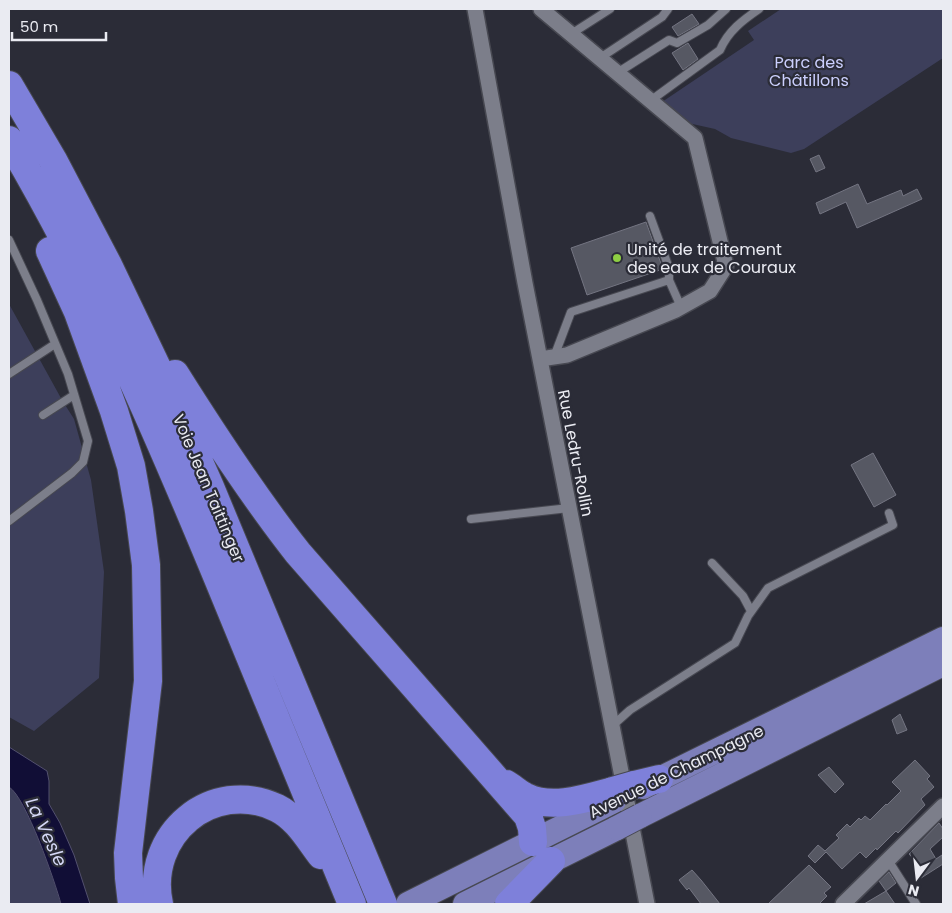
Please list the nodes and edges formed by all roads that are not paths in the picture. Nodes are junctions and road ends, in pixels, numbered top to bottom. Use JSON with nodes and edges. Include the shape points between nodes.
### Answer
{"nodes":[{"id":1,"x":475,"y":9,"type":"edge"},
{"id":2,"x":541,"y":9,"type":"edge"},
{"id":3,"x":610,"y":9,"type":"edge"},
{"id":4,"x":668,"y":9,"type":"edge"},
{"id":5,"x":726,"y":9,"type":"edge"},
{"id":6,"x":759,"y":9,"type":"edge"},
{"id":7,"x":571,"y":34,"type":"junction"},
{"id":8,"x":600,"y":58,"type":"junction"},
{"id":9,"x":617,"y":73,"type":"junction"},
{"id":10,"x":9,"y":85,"type":"edge"},
{"id":11,"x":650,"y":101,"type":"junction"},
{"id":12,"x":9,"y":140,"type":"edge"},
{"id":13,"x":9,"y":164,"type":"edge"},
{"id":14,"x":650,"y":216,"type":"dead end"},
{"id":15,"x":9,"y":240,"type":"edge"},
{"id":16,"x":108,"y":266,"type":"junction"},
{"id":17,"x":669,"y":280,"type":"junction"},
{"id":18,"x":681,"y":307,"type":"junction"},
{"id":19,"x":55,"y":344,"type":"junction"},
{"id":20,"x":547,"y":358,"type":"junction"},
{"id":21,"x":9,"y":374,"type":"edge"},
{"id":22,"x":74,"y":395,"type":"junction"},
{"id":23,"x":43,"y":415,"type":"dead end"},
{"id":24,"x":569,"y":508,"type":"junction"},
{"id":25,"x":889,"y":513,"type":"dead end"},
{"id":26,"x":471,"y":519,"type":"dead end"},
{"id":27,"x":9,"y":521,"type":"edge"},
{"id":28,"x":712,"y":563,"type":"dead end"},
{"id":29,"x":752,"y":611,"type":"junction"},
{"id":30,"x":943,"y":639,"type":"edge"},
{"id":31,"x":943,"y":664,"type":"edge"},
{"id":32,"x":943,"y":674,"type":"edge"},
{"id":33,"x":612,"y":726,"type":"junction"},
{"id":34,"x":780,"y":746,"type":"junction"},
{"id":35,"x":491,"y":773,"type":"junction"},
{"id":36,"x":631,"y":790,"type":"junction"},
{"id":37,"x":943,"y":806,"type":"edge"},
{"id":38,"x":538,"y":858,"type":"junction"},
{"id":39,"x":888,"y":860,"type":"junction"},
{"id":40,"x":349,"y":897,"type":"edge"},
{"id":41,"x":442,"y":897,"type":"edge"},
{"id":42,"x":411,"y":903,"type":"edge"},
{"id":43,"x":132,"y":904,"type":"edge"},
{"id":44,"x":159,"y":904,"type":"edge"},
{"id":45,"x":383,"y":904,"type":"edge"},
{"id":46,"x":464,"y":904,"type":"edge"},
{"id":47,"x":510,"y":904,"type":"edge"},
{"id":48,"x":647,"y":904,"type":"edge"},
{"id":49,"x":843,"y":904,"type":"edge"},
{"id":50,"x":916,"y":904,"type":"edge"}],
"edges":[{"from":1,"to":20,"type":"street","name":"Rue Ledru-Rollin"},
{"from":2,"to":7,"type":"street"},
{"from":3,"to":7,"type":"lane"},
{"from":4,"to":8,"type":"lane","via":[[662,18]]},
{"from":5,"to":9,"type":"lane","via":[[708,25],[677,43],[669,40]]},
{"from":6,"to":11,"type":"lane","via":[[740,22],[724,40],[720,50]]},
{"from":7,"to":8,"type":"street"},
{"from":8,"to":9,"type":"street"},
{"from":9,"to":11,"type":"street"},
{"from":10,"to":16,"type":"highway","name":"Voie Jean Taittinger","via":[[53,160]]},
{"from":11,"to":18,"type":"street","via":[[695,138],[726,266],[710,291]]},
{"from":12,"to":40,"type":"highway","name":"Voie Jean Taittinger","via":[[92,295],[139,394]]},
{"from":13,"to":43,"type":"highway","via":[[78,312],[114,411],[131,466],[140,511],[146,565],[148,682],[128,853]]},
{"from":14,"to":17,"type":"lane","via":[[669,268]]},
{"from":15,"to":19,"type":"lane"},
{"from":16,"to":35,"type":"highway","via":[[212,434],[266,513]]},
{"from":16,"to":45,"type":"highway","name":"Voie Jean Taittinger","via":[[210,488]]},
{"from":17,"to":18,"type":"lane"},
{"from":17,"to":20,"type":"lane","via":[[571,312]]},
{"from":18,"to":20,"type":"street","via":[[567,355]]},
{"from":19,"to":21,"type":"lane"},
{"from":19,"to":22,"type":"lane"},
{"from":20,"to":24,"type":"street","name":"Rue Ledru-Rollin"},
{"from":22,"to":23,"type":"lane"},
{"from":22,"to":27,"type":"lane","via":[[88,441],[83,462]]},
{"from":24,"to":26,"type":"lane"},
{"from":24,"to":33,"type":"street","name":"Rue Ledru-Rollin"},
{"from":25,"to":29,"type":"lane","via":[[892,525],[768,588]]},
{"from":28,"to":29,"type":"lane","via":[[743,596]]},
{"from":29,"to":33,"type":"lane","via":[[735,643],[630,710]]},
{"from":30,"to":36,"type":"main road","name":"Avenue de Champagne"},
{"from":31,"to":34,"type":"main road","name":"Avenue de Champagne"},
{"from":32,"to":34,"type":"main road","via":[[818,734]]},
{"from":33,"to":48,"type":"street","name":"Rue Ledru-Rollin"},
{"from":34,"to":38,"type":"main road","name":"Avenue de Champagne","bridge":true,"via":[[616,828]]},
{"from":35,"to":36,"type":"highway","via":[[527,798],[546,802],[570,802]]},
{"from":35,"to":38,"type":"highway","via":[[528,816]]},
{"from":36,"to":38,"type":"main road","name":"Avenue de Champagne"},
{"from":37,"to":39,"type":"street"},
{"from":38,"to":41,"type":"main road","name":"Avenue de Champagne"},
{"from":38,"to":46,"type":"main road","name":"Avenue de Champagne"},
{"from":38,"to":47,"type":"highway"},
{"from":39,"to":49,"type":"street"},
{"from":39,"to":50,"type":"lane"},
{"from":40,"to":44,"type":"highway","via":[[304,830],[292,818],[264,803],[235,800],[207,806],[172,834],[164,847],[156,878]]},
{"from":41,"to":42,"type":"main road","name":"Avenue de Champagne"}]}
